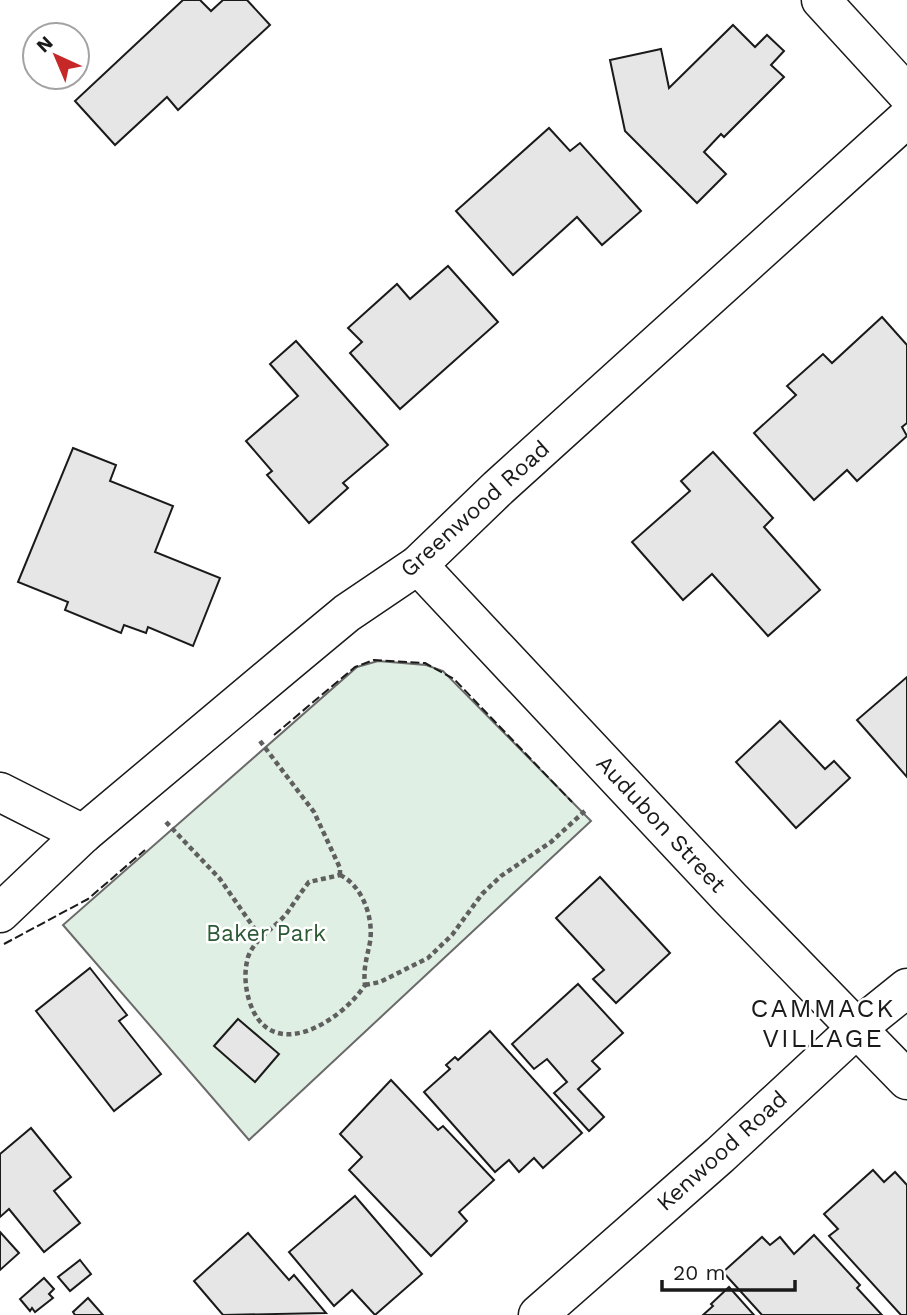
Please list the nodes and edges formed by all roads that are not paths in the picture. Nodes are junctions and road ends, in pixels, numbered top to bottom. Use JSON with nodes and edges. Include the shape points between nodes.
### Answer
{"nodes":[{"id":1,"x":821,"y":0,"type":"edge"},
{"id":2,"x":907,"y":94,"type":"edge"},
{"id":3,"x":907,"y":118,"type":"edge"},
{"id":4,"x":418,"y":565,"type":"junction"},
{"id":5,"x":0,"y":792,"type":"edge"},
{"id":6,"x":83,"y":834,"type":"junction"},
{"id":7,"x":0,"y":913,"type":"edge"},
{"id":8,"x":907,"y":988,"type":"edge"},
{"id":9,"x":856,"y":1029,"type":"junction"},
{"id":10,"x":907,"y":1080,"type":"edge"},
{"id":11,"x":538,"y":1315,"type":"edge"}],
"edges":[{"from":1,"to":2,"type":"street"},
{"from":3,"to":4,"type":"street","name":"Greenwood Road"},
{"from":4,"to":6,"type":"street","name":"Greenwood Road","via":[[347,613]]},
{"from":4,"to":9,"type":"street","name":"Audubon Street"},
{"from":5,"to":6,"type":"street"},
{"from":6,"to":7,"type":"street","name":"Greenwood Road"},
{"from":8,"to":9,"type":"street","name":"Kenwood Road"},
{"from":9,"to":10,"type":"street","name":"Audubon Street"},
{"from":9,"to":11,"type":"street","name":"Kenwood Road"}]}
